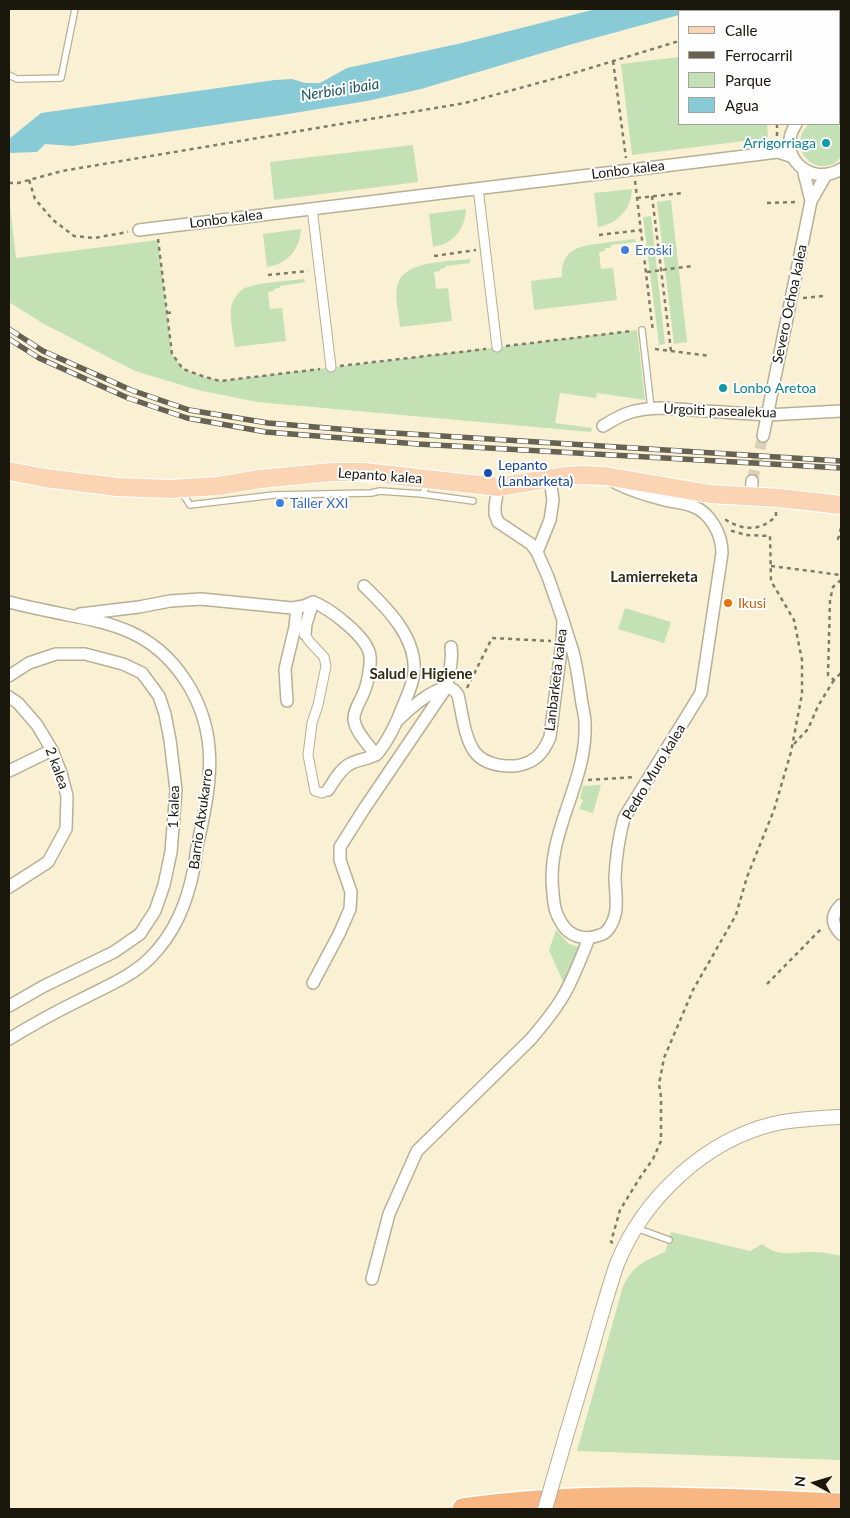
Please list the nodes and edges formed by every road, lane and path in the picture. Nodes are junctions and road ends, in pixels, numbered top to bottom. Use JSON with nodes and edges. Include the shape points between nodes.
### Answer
{"nodes":[{"id":1,"x":76,"y":9,"type":"edge"},
{"id":2,"x":678,"y":41,"type":"edge"},
{"id":3,"x":613,"y":61,"type":"junction"},
{"id":4,"x":9,"y":75,"type":"edge"},
{"id":5,"x":796,"y":125,"type":"edge"},
{"id":6,"x":790,"y":142,"type":"junction"},
{"id":7,"x":625,"y":147,"type":"dead end"},
{"id":8,"x":778,"y":152,"type":"junction"},
{"id":9,"x":793,"y":157,"type":"junction"},
{"id":10,"x":634,"y":169,"type":"junction"},
{"id":11,"x":802,"y":169,"type":"junction"},
{"id":12,"x":841,"y":169,"type":"edge"},
{"id":13,"x":826,"y":175,"type":"junction"},
{"id":14,"x":29,"y":180,"type":"junction"},
{"id":15,"x":9,"y":183,"type":"edge"},
{"id":16,"x":478,"y":188,"type":"junction"},
{"id":17,"x":683,"y":193,"type":"dead end"},
{"id":18,"x":652,"y":196,"type":"junction"},
{"id":19,"x":637,"y":198,"type":"junction"},
{"id":20,"x":811,"y":201,"type":"junction"},
{"id":21,"x":767,"y":202,"type":"dead end"},
{"id":22,"x":312,"y":208,"type":"junction"},
{"id":23,"x":156,"y":227,"type":"junction"},
{"id":24,"x":139,"y":230,"type":"joint"},
{"id":25,"x":641,"y":230,"type":"junction"},
{"id":26,"x":599,"y":235,"type":"dead end"},
{"id":27,"x":485,"y":249,"type":"junction"},
{"id":28,"x":434,"y":256,"type":"dead end"},
{"id":29,"x":692,"y":266,"type":"dead end"},
{"id":30,"x":320,"y":269,"type":"junction"},
{"id":31,"x":661,"y":270,"type":"junction"},
{"id":32,"x":646,"y":272,"type":"junction"},
{"id":33,"x":268,"y":276,"type":"dead end"},
{"id":34,"x":824,"y":296,"type":"dead end"},
{"id":35,"x":790,"y":299,"type":"junction"},
{"id":36,"x":174,"y":312,"type":"dead end"},
{"id":37,"x":167,"y":313,"type":"junction"},
{"id":38,"x":642,"y":330,"type":"junction"},
{"id":39,"x":497,"y":347,"type":"junction"},
{"id":40,"x":655,"y":349,"type":"dead end"},
{"id":41,"x":671,"y":351,"type":"junction"},
{"id":42,"x":710,"y":356,"type":"dead end"},
{"id":43,"x":331,"y":367,"type":"junction"},
{"id":44,"x":651,"y":408,"type":"junction"},
{"id":45,"x":841,"y":411,"type":"edge"},
{"id":46,"x":767,"y":414,"type":"junction"},
{"id":47,"x":603,"y":426,"type":"dead end"},
{"id":48,"x":763,"y":436,"type":"tunnel mouth"},
{"id":49,"x":9,"y":471,"type":"edge"},
{"id":50,"x":604,"y":476,"type":"junction"},
{"id":51,"x":550,"y":479,"type":"junction"},
{"id":52,"x":427,"y":486,"type":"junction"},
{"id":53,"x":498,"y":487,"type":"junction"},
{"id":54,"x":777,"y":497,"type":"junction"},
{"id":55,"x":473,"y":501,"type":"dead end"},
{"id":56,"x":841,"y":505,"type":"edge"},
{"id":57,"x":715,"y":526,"type":"junction"},
{"id":58,"x":841,"y":528,"type":"edge"},
{"id":59,"x":543,"y":535,"type":"junction"},
{"id":60,"x":524,"y":539,"type":"junction"},
{"id":61,"x":841,"y":540,"type":"edge"},
{"id":62,"x":537,"y":552,"type":"junction"},
{"id":63,"x":771,"y":566,"type":"junction"},
{"id":64,"x":841,"y":575,"type":"edge"},
{"id":65,"x":841,"y":580,"type":"edge"},
{"id":66,"x":364,"y":586,"type":"dead end"},
{"id":67,"x":9,"y":602,"type":"edge"},
{"id":68,"x":313,"y":602,"type":"junction"},
{"id":69,"x":297,"y":607,"type":"junction"},
{"id":70,"x":67,"y":615,"type":"junction"},
{"id":71,"x":563,"y":620,"type":"junction"},
{"id":72,"x":305,"y":634,"type":"joint"},
{"id":73,"x":538,"y":641,"type":"dead end"},
{"id":74,"x":450,"y":647,"type":"dead end"},
{"id":75,"x":841,"y":673,"type":"edge"},
{"id":76,"x":9,"y":676,"type":"edge"},
{"id":77,"x":834,"y":680,"type":"junction"},
{"id":78,"x":446,"y":688,"type":"junction"},
{"id":79,"x":458,"y":695,"type":"junction"},
{"id":80,"x":9,"y":697,"type":"edge"},
{"id":81,"x":287,"y":701,"type":"dead end"},
{"id":82,"x":398,"y":720,"type":"junction"},
{"id":83,"x":792,"y":746,"type":"junction"},
{"id":84,"x":52,"y":750,"type":"junction"},
{"id":85,"x":376,"y":755,"type":"junction"},
{"id":86,"x":9,"y":771,"type":"edge"},
{"id":87,"x":636,"y":777,"type":"dead end"},
{"id":88,"x":586,"y":781,"type":"dead end"},
{"id":89,"x":328,"y":790,"type":"joint"},
{"id":90,"x":9,"y":887,"type":"edge"},
{"id":91,"x":841,"y":905,"type":"edge"},
{"id":92,"x":834,"y":923,"type":"junction"},
{"id":93,"x":841,"y":934,"type":"edge"},
{"id":94,"x":589,"y":938,"type":"junction"},
{"id":95,"x":313,"y":983,"type":"dead end"},
{"id":96,"x":767,"y":984,"type":"dead end"},
{"id":97,"x":9,"y":1006,"type":"edge"},
{"id":98,"x":9,"y":1039,"type":"edge"},
{"id":99,"x":841,"y":1117,"type":"edge"},
{"id":100,"x":636,"y":1228,"type":"junction"},
{"id":101,"x":669,"y":1240,"type":"dead end"},
{"id":102,"x":625,"y":1249,"type":"junction"},
{"id":103,"x":372,"y":1279,"type":"dead end"},
{"id":104,"x":841,"y":1504,"type":"edge"},
{"id":105,"x":463,"y":1509,"type":"edge"},
{"id":106,"x":545,"y":1509,"type":"edge"}],
"edges":[{"from":1,"to":4,"type":"lane","via":[[61,78],[17,79]]},
{"from":2,"to":3,"type":"path"},
{"from":3,"to":7,"type":"path"},
{"from":3,"to":14,"type":"path","via":[[465,103],[62,171]]},
{"from":5,"to":6,"type":"street"},
{"from":6,"to":8,"type":"street"},
{"from":6,"to":9,"type":"street"},
{"from":8,"to":9,"type":"street","name":"Lonbo kalea"},
{"from":8,"to":10,"type":"street","name":"Lonbo kalea"},
{"from":9,"to":11,"type":"street"},
{"from":10,"to":16,"type":"street","name":"Lonbo kalea"},
{"from":10,"to":19,"type":"path"},
{"from":11,"to":13,"type":"street"},
{"from":11,"to":20,"type":"street","name":"Severo Ochoa kalea"},
{"from":12,"to":13,"type":"street"},
{"from":13,"to":20,"type":"street","name":"Severo Ochoa kalea"},
{"from":14,"to":15,"type":"path"},
{"from":14,"to":24,"type":"path","via":[[35,199],[53,220],[74,236],[94,238]]},
{"from":16,"to":22,"type":"street","name":"Lonbo kalea"},
{"from":16,"to":27,"type":"street"},
{"from":17,"to":18,"type":"path"},
{"from":18,"to":19,"type":"path"},
{"from":18,"to":31,"type":"path"},
{"from":19,"to":25,"type":"path"},
{"from":20,"to":21,"type":"path"},
{"from":20,"to":35,"type":"street","name":"Severo Ochoa kalea"},
{"from":22,"to":23,"type":"street","name":"Lonbo kalea"},
{"from":22,"to":30,"type":"street"},
{"from":23,"to":24,"type":"street","name":"Lonbo kalea"},
{"from":23,"to":37,"type":"path"},
{"from":25,"to":26,"type":"path"},
{"from":25,"to":32,"type":"path"},
{"from":27,"to":28,"type":"path"},
{"from":27,"to":39,"type":"street"},
{"from":29,"to":31,"type":"path"},
{"from":30,"to":33,"type":"path"},
{"from":30,"to":43,"type":"street"},
{"from":31,"to":32,"type":"path"},
{"from":31,"to":41,"type":"path"},
{"from":32,"to":38,"type":"path","via":[[653,328]]},
{"from":34,"to":35,"type":"path"},
{"from":35,"to":46,"type":"street","name":"Severo Ochoa kalea"},
{"from":36,"to":37,"type":"path"},
{"from":37,"to":43,"type":"path","via":[[172,354],[183,369],[204,377],[220,381]]},
{"from":38,"to":39,"type":"path"},
{"from":38,"to":44,"type":"lane"},
{"from":39,"to":43,"type":"path"},
{"from":40,"to":41,"type":"path"},
{"from":41,"to":42,"type":"path"},
{"from":44,"to":46,"type":"street","name":"Urgoiti pasealekua"},
{"from":44,"to":47,"type":"street","name":"Urgoiti pasealekua","via":[[626,413]]},
{"from":45,"to":46,"type":"street","name":"Urgoiti pasealekua"},
{"from":46,"to":48,"type":"street","name":"Severo Ochoa kalea"},
{"from":49,"to":52,"type":"main road","name":"Lepanto kalea","via":[[117,487],[273,487],[332,472],[364,472]]},
{"from":50,"to":51,"type":"main road","name":"Lepanto kalea"},
{"from":50,"to":54,"type":"main road","name":"Lepanto kalea","via":[[710,494],[752,488]]},
{"from":50,"to":57,"type":"street","name":"Pedro Muro kalea","via":[[661,500],[692,506],[702,511]]},
{"from":51,"to":53,"type":"main road","name":"Lepanto kalea"},
{"from":51,"to":59,"type":"street","via":[[553,500],[550,520]]},
{"from":52,"to":53,"type":"main road","name":"Lepanto kalea"},
{"from":52,"to":55,"type":"lane"},
{"from":53,"to":60,"type":"street","name":"Lanbarketa kalea","via":[[495,506],[498,522]]},
{"from":54,"to":56,"type":"main road","name":"Lepanto kalea"},
{"from":54,"to":57,"type":"path","via":[[776,516],[770,523],[744,528],[726,520]]},
{"from":57,"to":63,"type":"path","via":[[746,535],[770,536]]},
{"from":57,"to":94,"type":"street","name":"Pedro Muro kalea","via":[[722,553],[701,693],[624,818],[615,875],[616,914],[609,929]]},
{"from":58,"to":61,"type":"path","via":[[838,539]]},
{"from":59,"to":60,"type":"street"},
{"from":59,"to":62,"type":"street"},
{"from":60,"to":62,"type":"street","name":"Lanbarketa kalea"},
{"from":62,"to":71,"type":"street","name":"Lanbarketa kalea"},
{"from":63,"to":64,"type":"path"},
{"from":63,"to":83,"type":"path","via":[[771,581],[794,620],[802,660],[802,694]]},
{"from":65,"to":77,"type":"path","via":[[832,587],[830,600],[828,675]]},
{"from":66,"to":82,"type":"street","via":[[399,624],[413,661],[414,674]]},
{"from":67,"to":70,"type":"street","name":"Barrio Atxukarro"},
{"from":68,"to":69,"type":"street"},
{"from":68,"to":72,"type":"street"},
{"from":68,"to":85,"type":"street","via":[[323,605],[362,638],[370,655],[366,687],[354,718],[357,730]]},
{"from":69,"to":70,"type":"street","via":[[201,599]]},
{"from":69,"to":81,"type":"street","via":[[285,669]]},
{"from":70,"to":98,"type":"street","name":"Barrio Atxukarro","via":[[131,632],[164,654],[179,671],[199,706],[208,741],[205,809],[184,907],[158,949],[126,976]]},
{"from":71,"to":79,"type":"street","name":"Lanbarketa kalea","via":[[550,737],[545,750],[532,761],[518,765],[489,763],[474,752]]},
{"from":71,"to":94,"type":"street","via":[[574,654],[585,724],[577,778],[555,844],[552,888],[558,919],[568,931],[578,937]]},
{"from":72,"to":89,"type":"street","via":[[324,657],[326,666],[308,755],[315,791],[322,794]]},
{"from":73,"to":79,"type":"path","via":[[492,638],[466,689]]},
{"from":74,"to":78,"type":"street","via":[[452,654]]},
{"from":75,"to":77,"type":"path"},
{"from":76,"to":97,"type":"street","name":"1 kalea","via":[[29,663],[56,654],[85,654],[123,664],[142,673],[159,696],[165,714],[176,790],[171,852],[164,885],[155,912],[140,934],[114,952]]},
{"from":77,"to":83,"type":"path","via":[[808,729]]},
{"from":78,"to":79,"type":"street","via":[[455,690]]},
{"from":78,"to":82,"type":"street","via":[[414,705]]},
{"from":78,"to":95,"type":"street","via":[[340,847],[340,860],[351,892],[350,908]]},
{"from":80,"to":84,"type":"street","name":"2 kalea","via":[[18,702],[37,725]]},
{"from":82,"to":85,"type":"street"},
{"from":83,"to":102,"type":"path","via":[[774,810],[747,876],[736,915],[693,990],[664,1058],[659,1084],[661,1141],[620,1210],[611,1242]]},
{"from":84,"to":86,"type":"street"},
{"from":84,"to":90,"type":"street","name":"2 kalea","via":[[67,796],[66,828],[48,862]]},
{"from":85,"to":89,"type":"street","via":[[348,764]]},
{"from":87,"to":88,"type":"path"},
{"from":91,"to":92,"type":"street","via":[[834,913]]},
{"from":92,"to":93,"type":"street"},
{"from":92,"to":96,"type":"path","via":[[822,928]]},
{"from":94,"to":103,"type":"street","via":[[563,997],[547,1020],[417,1151],[389,1214]]},
{"from":99,"to":100,"type":"street","via":[[773,1124],[745,1133],[696,1161],[652,1205]]},
{"from":100,"to":101,"type":"lane"},
{"from":100,"to":102,"type":"street"},
{"from":102,"to":106,"type":"street","bridge":true,"via":[[605,1303]]},
{"from":104,"to":105,"type":"highway","via":[[614,1498],[530,1501]]}]}
